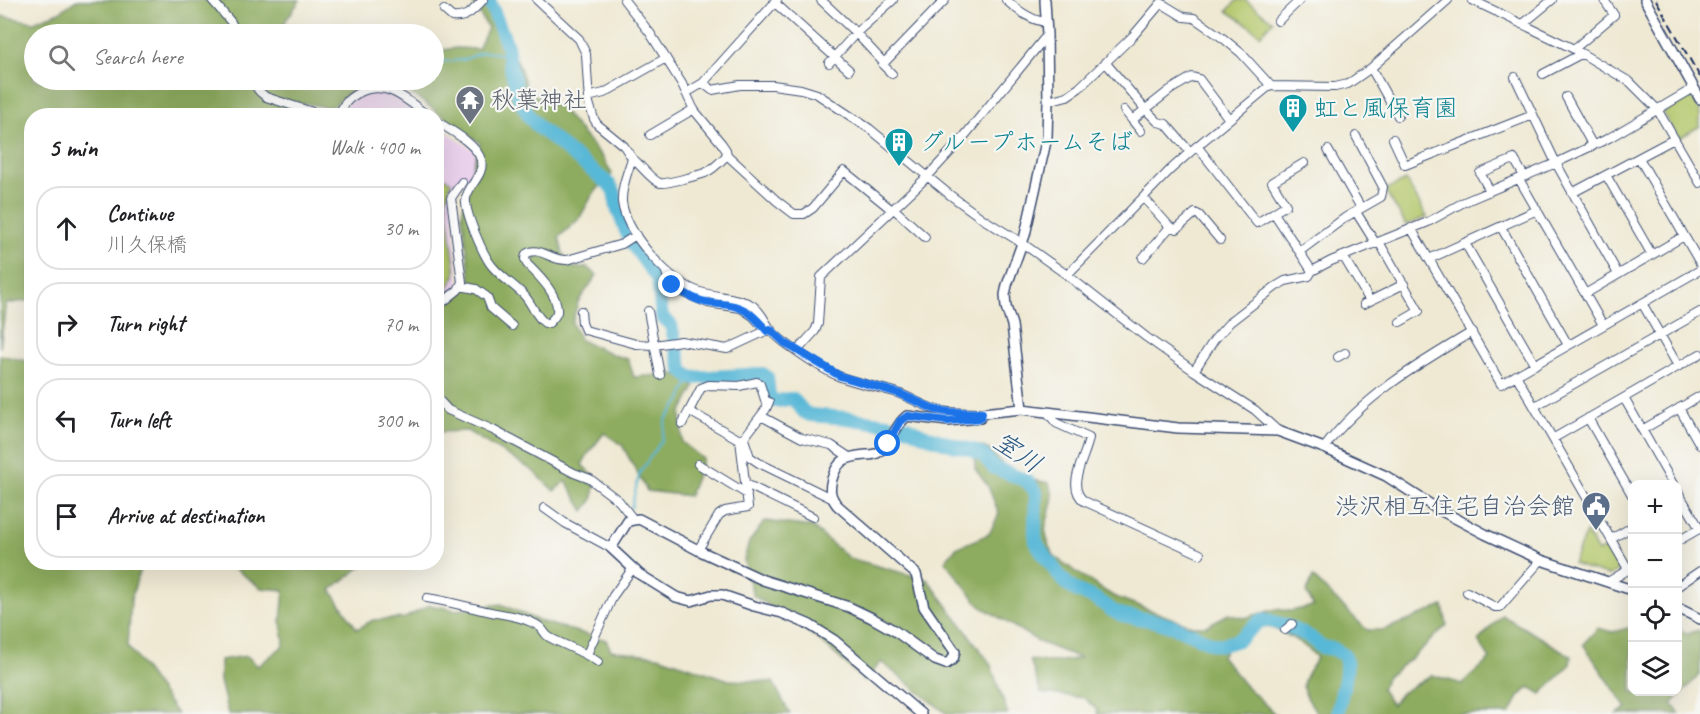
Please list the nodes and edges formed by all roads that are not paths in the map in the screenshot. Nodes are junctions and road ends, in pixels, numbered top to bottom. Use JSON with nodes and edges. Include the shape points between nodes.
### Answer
{"nodes":[{"id":1,"x":212,"y":0,"type":"edge"},
{"id":2,"x":483,"y":0,"type":"edge"},
{"id":3,"x":537,"y":0,"type":"edge"},
{"id":4,"x":624,"y":0,"type":"edge"},
{"id":5,"x":821,"y":0,"type":"edge"},
{"id":6,"x":893,"y":0,"type":"edge"},
{"id":7,"x":945,"y":0,"type":"edge"},
{"id":8,"x":1006,"y":0,"type":"edge"},
{"id":9,"x":1045,"y":0,"type":"edge"},
{"id":10,"x":1300,"y":0,"type":"edge"},
{"id":11,"x":1448,"y":0,"type":"edge"},
{"id":12,"x":1472,"y":0,"type":"edge"},
{"id":13,"x":1552,"y":0,"type":"edge"},
{"id":14,"x":1604,"y":0,"type":"edge"},
{"id":15,"x":1645,"y":0,"type":"edge"},
{"id":16,"x":776,"y":1,"type":"edge"},
{"id":17,"x":444,"y":10,"type":"dead end"},
{"id":18,"x":1278,"y":21,"type":"dead end"},
{"id":19,"x":1046,"y":22,"type":"junction"},
{"id":20,"x":232,"y":24,"type":"edge"},
{"id":21,"x":1523,"y":24,"type":"junction"},
{"id":22,"x":856,"y":33,"type":"junction"},
{"id":23,"x":1047,"y":35,"type":"junction"},
{"id":24,"x":1577,"y":52,"type":"junction"},
{"id":25,"x":666,"y":58,"type":"junction"},
{"id":26,"x":832,"y":60,"type":"junction"},
{"id":27,"x":1106,"y":62,"type":"junction"},
{"id":28,"x":884,"y":63,"type":"junction"},
{"id":29,"x":1371,"y":68,"type":"junction"},
{"id":30,"x":849,"y":70,"type":"dead end"},
{"id":31,"x":892,"y":74,"type":"dead end"},
{"id":32,"x":1543,"y":74,"type":"dead end"},
{"id":33,"x":1515,"y":77,"type":"dead end"},
{"id":34,"x":703,"y":83,"type":"junction"},
{"id":35,"x":1271,"y":86,"type":"junction"},
{"id":36,"x":1694,"y":88,"type":"junction"},
{"id":37,"x":259,"y":90,"type":"edge"},
{"id":38,"x":373,"y":90,"type":"edge"},
{"id":39,"x":388,"y":90,"type":"edge"},
{"id":40,"x":686,"y":93,"type":"junction"},
{"id":41,"x":588,"y":97,"type":"junction"},
{"id":42,"x":1566,"y":97,"type":"dead end"},
{"id":43,"x":1700,"y":99,"type":"edge"},
{"id":44,"x":1048,"y":101,"type":"junction"},
{"id":45,"x":300,"y":108,"type":"edge"},
{"id":46,"x":341,"y":108,"type":"edge"},
{"id":47,"x":417,"y":108,"type":"edge"},
{"id":48,"x":694,"y":109,"type":"junction"},
{"id":49,"x":1144,"y":109,"type":"junction"},
{"id":50,"x":1657,"y":109,"type":"junction"},
{"id":51,"x":1124,"y":110,"type":"dead end"},
{"id":52,"x":1533,"y":115,"type":"junction"},
{"id":53,"x":1398,"y":116,"type":"dead end"},
{"id":54,"x":1229,"y":119,"type":"junction"},
{"id":55,"x":1132,"y":120,"type":"junction"},
{"id":56,"x":444,"y":127,"type":"edge"},
{"id":57,"x":1141,"y":131,"type":"dead end"},
{"id":58,"x":650,"y":135,"type":"dead end"},
{"id":59,"x":1356,"y":136,"type":"dead end"},
{"id":60,"x":1393,"y":139,"type":"dead end"},
{"id":61,"x":1674,"y":139,"type":"junction"},
{"id":62,"x":1197,"y":146,"type":"junction"},
{"id":63,"x":1593,"y":146,"type":"junction"},
{"id":64,"x":1328,"y":150,"type":"dead end"},
{"id":65,"x":1190,"y":152,"type":"junction"},
{"id":66,"x":727,"y":155,"type":"junction"},
{"id":67,"x":632,"y":158,"type":"junction"},
{"id":68,"x":1640,"y":158,"type":"junction"},
{"id":69,"x":1304,"y":163,"type":"dead end"},
{"id":70,"x":1556,"y":163,"type":"junction"},
{"id":71,"x":1606,"y":176,"type":"junction"},
{"id":72,"x":927,"y":177,"type":"junction"},
{"id":73,"x":1522,"y":178,"type":"junction"},
{"id":74,"x":1700,"y":183,"type":"edge"},
{"id":75,"x":470,"y":188,"type":"junction"},
{"id":76,"x":1490,"y":190,"type":"junction"},
{"id":77,"x":1572,"y":193,"type":"junction"},
{"id":78,"x":1144,"y":198,"type":"junction"},
{"id":79,"x":893,"y":209,"type":"junction"},
{"id":80,"x":1359,"y":210,"type":"junction"},
{"id":81,"x":1537,"y":210,"type":"junction"},
{"id":82,"x":1274,"y":213,"type":"junction"},
{"id":83,"x":1501,"y":226,"type":"junction"},
{"id":84,"x":1170,"y":227,"type":"junction"},
{"id":85,"x":1411,"y":228,"type":"junction"},
{"id":86,"x":635,"y":236,"type":"junction"},
{"id":87,"x":1684,"y":236,"type":"junction"},
{"id":88,"x":925,"y":237,"type":"dead end"},
{"id":89,"x":1220,"y":240,"type":"dead end"},
{"id":90,"x":1022,"y":243,"type":"junction"},
{"id":91,"x":1377,"y":243,"type":"junction"},
{"id":92,"x":1465,"y":243,"type":"junction"},
{"id":93,"x":1300,"y":251,"type":"junction"},
{"id":94,"x":1652,"y":255,"type":"junction"},
{"id":95,"x":1344,"y":256,"type":"junction"},
{"id":96,"x":1143,"y":258,"type":"dead end"},
{"id":97,"x":1429,"y":259,"type":"junction"},
{"id":98,"x":1700,"y":263,"type":"edge"},
{"id":99,"x":1700,"y":270,"type":"edge"},
{"id":100,"x":1312,"y":271,"type":"junction"},
{"id":101,"x":1618,"y":274,"type":"junction"},
{"id":102,"x":1067,"y":275,"type":"junction"},
{"id":103,"x":1404,"y":284,"type":"junction"},
{"id":104,"x":460,"y":286,"type":"junction"},
{"id":105,"x":1585,"y":294,"type":"junction"},
{"id":106,"x":444,"y":301,"type":"edge"},
{"id":107,"x":1642,"y":303,"type":"junction"},
{"id":108,"x":581,"y":311,"type":"dead end"},
{"id":109,"x":648,"y":311,"type":"dead end"},
{"id":110,"x":1700,"y":312,"type":"edge"},
{"id":111,"x":1400,"y":322,"type":"dead end"},
{"id":112,"x":512,"y":326,"type":"dead end"},
{"id":113,"x":1603,"y":326,"type":"junction"},
{"id":114,"x":768,"y":330,"type":"junction"},
{"id":115,"x":1472,"y":332,"type":"junction"},
{"id":116,"x":1660,"y":335,"type":"junction"},
{"id":117,"x":654,"y":345,"type":"junction"},
{"id":118,"x":1568,"y":345,"type":"junction"},
{"id":119,"x":798,"y":350,"type":"junction"},
{"id":120,"x":1700,"y":354,"type":"edge"},
{"id":121,"x":1535,"y":364,"type":"junction"},
{"id":122,"x":1678,"y":366,"type":"junction"},
{"id":123,"x":1194,"y":371,"type":"junction"},
{"id":124,"x":660,"y":375,"type":"dead end"},
{"id":125,"x":1516,"y":375,"type":"junction"},
{"id":126,"x":1700,"y":396,"type":"edge"},
{"id":127,"x":1624,"y":398,"type":"junction"},
{"id":128,"x":444,"y":406,"type":"edge"},
{"id":129,"x":1535,"y":406,"type":"junction"},
{"id":130,"x":1679,"y":408,"type":"junction"},
{"id":131,"x":1022,"y":409,"type":"junction"},
{"id":132,"x":689,"y":411,"type":"junction"},
{"id":133,"x":1048,"y":412,"type":"junction"},
{"id":134,"x":982,"y":413,"type":"junction"},
{"id":135,"x":761,"y":416,"type":"junction"},
{"id":136,"x":1588,"y":418,"type":"junction"},
{"id":137,"x":682,"y":424,"type":"dead end"},
{"id":138,"x":1642,"y":429,"type":"junction"},
{"id":139,"x":1278,"y":431,"type":"junction"},
{"id":140,"x":1554,"y":438,"type":"junction"},
{"id":141,"x":742,"y":439,"type":"junction"},
{"id":142,"x":1700,"y":445,"type":"edge"},
{"id":143,"x":1324,"y":448,"type":"junction"},
{"id":144,"x":849,"y":457,"type":"junction"},
{"id":145,"x":698,"y":464,"type":"dead end"},
{"id":146,"x":1671,"y":480,"type":"edge"},
{"id":147,"x":746,"y":484,"type":"junction"},
{"id":148,"x":1628,"y":488,"type":"edge"},
{"id":149,"x":747,"y":494,"type":"junction"},
{"id":150,"x":831,"y":498,"type":"junction"},
{"id":151,"x":1682,"y":502,"type":"edge"},
{"id":152,"x":544,"y":508,"type":"dead end"},
{"id":153,"x":813,"y":518,"type":"dead end"},
{"id":154,"x":633,"y":519,"type":"junction"},
{"id":155,"x":1628,"y":529,"type":"edge"},
{"id":156,"x":1700,"y":529,"type":"edge"},
{"id":157,"x":1682,"y":538,"type":"edge"},
{"id":158,"x":1611,"y":539,"type":"junction"},
{"id":159,"x":611,"y":548,"type":"junction"},
{"id":160,"x":698,"y":550,"type":"junction"},
{"id":161,"x":1200,"y":554,"type":"dead end"},
{"id":162,"x":1540,"y":560,"type":"junction"},
{"id":163,"x":1628,"y":565,"type":"edge"},
{"id":164,"x":633,"y":568,"type":"junction"},
{"id":165,"x":1628,"y":569,"type":"edge"},
{"id":166,"x":1700,"y":571,"type":"edge"},
{"id":167,"x":1608,"y":582,"type":"junction"},
{"id":168,"x":1682,"y":583,"type":"edge"},
{"id":169,"x":1628,"y":589,"type":"edge"},
{"id":170,"x":1467,"y":592,"type":"dead end"},
{"id":171,"x":428,"y":598,"type":"dead end"},
{"id":172,"x":1682,"y":610,"type":"edge"},
{"id":173,"x":1700,"y":619,"type":"edge"},
{"id":174,"x":1292,"y":624,"type":"dead end"},
{"id":175,"x":1285,"y":630,"type":"dead end"},
{"id":176,"x":587,"y":654,"type":"junction"},
{"id":177,"x":598,"y":662,"type":"dead end"},
{"id":178,"x":921,"y":714,"type":"edge"}],
"edges":[{"from":1,"to":20,"type":"street"},
{"from":2,"to":17,"type":"street","via":[[461,18]]},
{"from":3,"to":41,"type":"street","via":[[583,45]]},
{"from":4,"to":25,"type":"street"},
{"from":5,"to":22,"type":"street"},
{"from":6,"to":22,"type":"street"},
{"from":7,"to":28,"type":"street"},
{"from":8,"to":19,"type":"street","via":[[1025,14]]},
{"from":9,"to":19,"type":"street"},
{"from":10,"to":18,"type":"street"},
{"from":11,"to":29,"type":"street"},
{"from":12,"to":21,"type":"street"},
{"from":13,"to":21,"type":"street"},
{"from":14,"to":24,"type":"street","via":[[1614,15]]},
{"from":15,"to":36,"type":"street"},
{"from":16,"to":26,"type":"street"},
{"from":16,"to":34,"type":"street"},
{"from":19,"to":23,"type":"street"},
{"from":21,"to":24,"type":"street"},
{"from":22,"to":26,"type":"street"},
{"from":22,"to":28,"type":"street"},
{"from":23,"to":44,"type":"street"},
{"from":23,"to":72,"type":"street"},
{"from":24,"to":32,"type":"street"},
{"from":24,"to":50,"type":"street","via":[[1630,82]]},
{"from":25,"to":40,"type":"street"},
{"from":25,"to":41,"type":"street","via":[[604,93]]},
{"from":26,"to":30,"type":"street"},
{"from":27,"to":35,"type":"street","via":[[1161,3],[1184,17],[1194,18],[1224,39]]},
{"from":27,"to":44,"type":"street","via":[[1079,88]]},
{"from":27,"to":49,"type":"street"},
{"from":28,"to":31,"type":"street"},
{"from":29,"to":35,"type":"street","via":[[1348,84],[1335,87]]},
{"from":29,"to":53,"type":"street"},
{"from":33,"to":52,"type":"street"},
{"from":34,"to":40,"type":"street"},
{"from":34,"to":72,"type":"street","via":[[712,90],[740,85],[773,86],[817,94],[870,129]]},
{"from":35,"to":54,"type":"street"},
{"from":36,"to":43,"type":"street"},
{"from":36,"to":50,"type":"street"},
{"from":37,"to":45,"type":"street","via":[[266,97]]},
{"from":38,"to":46,"type":"street","via":[[353,95]]},
{"from":39,"to":47,"type":"street"},
{"from":40,"to":48,"type":"street"},
{"from":41,"to":67,"type":"street","via":[[597,124],[624,146]]},
{"from":42,"to":63,"type":"street"},
{"from":44,"to":90,"type":"street","via":[[1047,137]]},
{"from":48,"to":58,"type":"street"},
{"from":48,"to":66,"type":"street"},
{"from":49,"to":54,"type":"street","via":[[1192,77],[1199,79]]},
{"from":49,"to":55,"type":"street"},
{"from":49,"to":65,"type":"street","via":[[1166,124]]},
{"from":50,"to":61,"type":"street"},
{"from":50,"to":63,"type":"street"},
{"from":51,"to":55,"type":"street"},
{"from":52,"to":60,"type":"street","via":[[1405,165]]},
{"from":52,"to":70,"type":"street"},
{"from":54,"to":62,"type":"street"},
{"from":55,"to":57,"type":"street"},
{"from":56,"to":75,"type":"street","via":[[472,146],[482,161],[482,169]]},
{"from":59,"to":80,"type":"street","via":[[1383,188],[1381,197]]},
{"from":61,"to":68,"type":"street"},
{"from":61,"to":74,"type":"street"},
{"from":62,"to":65,"type":"street"},
{"from":62,"to":82,"type":"street","via":[[1257,223]]},
{"from":63,"to":70,"type":"street"},
{"from":64,"to":80,"type":"street"},
{"from":65,"to":78,"type":"street"},
{"from":66,"to":67,"type":"street","via":[[704,173],[663,184]]},
{"from":66,"to":79,"type":"street","via":[[794,214],[804,214],[813,208],[844,171]]},
{"from":67,"to":86,"type":"street","via":[[622,201]]},
{"from":68,"to":71,"type":"street"},
{"from":68,"to":87,"type":"street"},
{"from":69,"to":82,"type":"street","via":[[1272,182],[1286,205]]},
{"from":70,"to":73,"type":"street"},
{"from":70,"to":77,"type":"street"},
{"from":71,"to":77,"type":"street"},
{"from":71,"to":94,"type":"street"},
{"from":72,"to":79,"type":"street"},
{"from":72,"to":90,"type":"street"},
{"from":73,"to":76,"type":"street"},
{"from":73,"to":76,"type":"street","via":[[1514,159],[1480,173]]},
{"from":73,"to":81,"type":"street"},
{"from":75,"to":86,"type":"street","via":[[466,205],[487,259],[545,323],[554,319],[557,308],[551,291],[527,264],[526,254],[536,251],[567,260],[622,244]]},
{"from":75,"to":104,"type":"street","via":[[459,180],[451,198]]},
{"from":76,"to":85,"type":"street"},
{"from":77,"to":101,"type":"street"},
{"from":78,"to":84,"type":"street"},
{"from":78,"to":102,"type":"street"},
{"from":79,"to":88,"type":"street"},
{"from":79,"to":119,"type":"street","via":[[821,277],[818,324]]},
{"from":80,"to":91,"type":"street"},
{"from":80,"to":93,"type":"street"},
{"from":81,"to":83,"type":"street"},
{"from":81,"to":105,"type":"street"},
{"from":82,"to":93,"type":"street"},
{"from":83,"to":92,"type":"street"},
{"from":83,"to":118,"type":"street"},
{"from":84,"to":89,"type":"street","via":[[1177,229],[1195,213]]},
{"from":84,"to":96,"type":"street"},
{"from":85,"to":91,"type":"street"},
{"from":85,"to":97,"type":"street"},
{"from":86,"to":114,"type":"street","via":[[666,272],[694,290],[753,306]]},
{"from":87,"to":94,"type":"street"},
{"from":87,"to":98,"type":"street"},
{"from":90,"to":102,"type":"street"},
{"from":90,"to":131,"type":"street","via":[[1005,295]]},
{"from":91,"to":95,"type":"street"},
{"from":91,"to":103,"type":"street"},
{"from":92,"to":97,"type":"street"},
{"from":92,"to":121,"type":"street"},
{"from":93,"to":100,"type":"street"},
{"from":94,"to":101,"type":"street"},
{"from":95,"to":100,"type":"street"},
{"from":95,"to":103,"type":"street","via":[[1367,303]]},
{"from":97,"to":115,"type":"street"},
{"from":99,"to":107,"type":"street"},
{"from":100,"to":123,"type":"street","via":[[1309,276],[1275,287],[1230,322]]},
{"from":101,"to":105,"type":"street"},
{"from":102,"to":123,"type":"street"},
{"from":103,"to":111,"type":"street","via":[[1419,311]]},
{"from":104,"to":106,"type":"street"},
{"from":104,"to":112,"type":"street","via":[[476,289],[487,297],[491,308]]},
{"from":105,"to":113,"type":"street"},
{"from":107,"to":113,"type":"street"},
{"from":107,"to":116,"type":"street"},
{"from":108,"to":117,"type":"street","via":[[585,330]]},
{"from":109,"to":117,"type":"street"},
{"from":110,"to":116,"type":"street"},
{"from":113,"to":118,"type":"street"},
{"from":114,"to":117,"type":"street","via":[[727,349],[681,341]]},
{"from":114,"to":119,"type":"street"},
{"from":115,"to":125,"type":"street","via":[[1502,384]]},
{"from":115,"to":143,"type":"street","via":[[1374,397],[1338,429]]},
{"from":116,"to":122,"type":"street"},
{"from":116,"to":129,"type":"street"},
{"from":117,"to":124,"type":"street"},
{"from":118,"to":121,"type":"street"},
{"from":119,"to":134,"type":"street","via":[[840,376],[898,393],[936,410]]},
{"from":120,"to":122,"type":"street"},
{"from":121,"to":125,"type":"street"},
{"from":122,"to":127,"type":"street"},
{"from":123,"to":139,"type":"street","via":[[1255,410]]},
{"from":125,"to":129,"type":"street"},
{"from":126,"to":130,"type":"street"},
{"from":127,"to":136,"type":"street"},
{"from":127,"to":138,"type":"street"},
{"from":128,"to":154,"type":"street","via":[[590,479],[619,501]]},
{"from":129,"to":140,"type":"street"},
{"from":130,"to":138,"type":"street"},
{"from":130,"to":142,"type":"street"},
{"from":131,"to":133,"type":"street"},
{"from":131,"to":134,"type":"street"},
{"from":132,"to":135,"type":"street","via":[[701,388],[757,382],[768,404]]},
{"from":132,"to":137,"type":"street"},
{"from":132,"to":141,"type":"street"},
{"from":133,"to":139,"type":"street","via":[[1178,428]]},
{"from":133,"to":161,"type":"street","via":[[1056,423],[1089,438],[1076,481],[1079,498]]},
{"from":134,"to":144,"type":"street","via":[[981,418],[948,421],[908,416],[900,421],[888,444],[878,453]]},
{"from":135,"to":141,"type":"street"},
{"from":135,"to":144,"type":"street","via":[[802,438],[831,445]]},
{"from":136,"to":140,"type":"street"},
{"from":136,"to":148,"type":"street"},
{"from":138,"to":146,"type":"street"},
{"from":139,"to":143,"type":"street"},
{"from":140,"to":158,"type":"street"},
{"from":141,"to":147,"type":"street"},
{"from":141,"to":150,"type":"street","via":[[750,457],[759,464]]},
{"from":143,"to":162,"type":"street","via":[[1386,476],[1436,508]]},
{"from":144,"to":150,"type":"street","via":[[835,470],[829,489]]},
{"from":145,"to":149,"type":"street"},
{"from":147,"to":149,"type":"street"},
{"from":147,"to":153,"type":"street"},
{"from":149,"to":160,"type":"street","via":[[748,507],[719,515]]},
{"from":150,"to":160,"type":"street","via":[[916,574],[924,607],[954,649],[950,663],[941,663],[895,631],[849,607],[763,580]]},
{"from":151,"to":156,"type":"street"},
{"from":152,"to":159,"type":"street"},
{"from":154,"to":159,"type":"street"},
{"from":154,"to":160,"type":"street","via":[[653,525]]},
{"from":155,"to":158,"type":"street"},
{"from":156,"to":157,"type":"street"},
{"from":158,"to":163,"type":"street"},
{"from":159,"to":164,"type":"street"},
{"from":162,"to":167,"type":"street"},
{"from":162,"to":170,"type":"street","via":[[1500,606]]},
{"from":164,"to":176,"type":"street","via":[[613,596]]},
{"from":164,"to":178,"type":"street","via":[[676,597],[691,601],[722,595],[810,625],[834,640]]},
{"from":165,"to":167,"type":"street"},
{"from":166,"to":168,"type":"street"},
{"from":167,"to":169,"type":"street"},
{"from":171,"to":176,"type":"street","via":[[522,619],[542,628],[546,636]]},
{"from":172,"to":173,"type":"street"},
{"from":174,"to":175,"type":"street"},
{"from":176,"to":177,"type":"street"}]}
